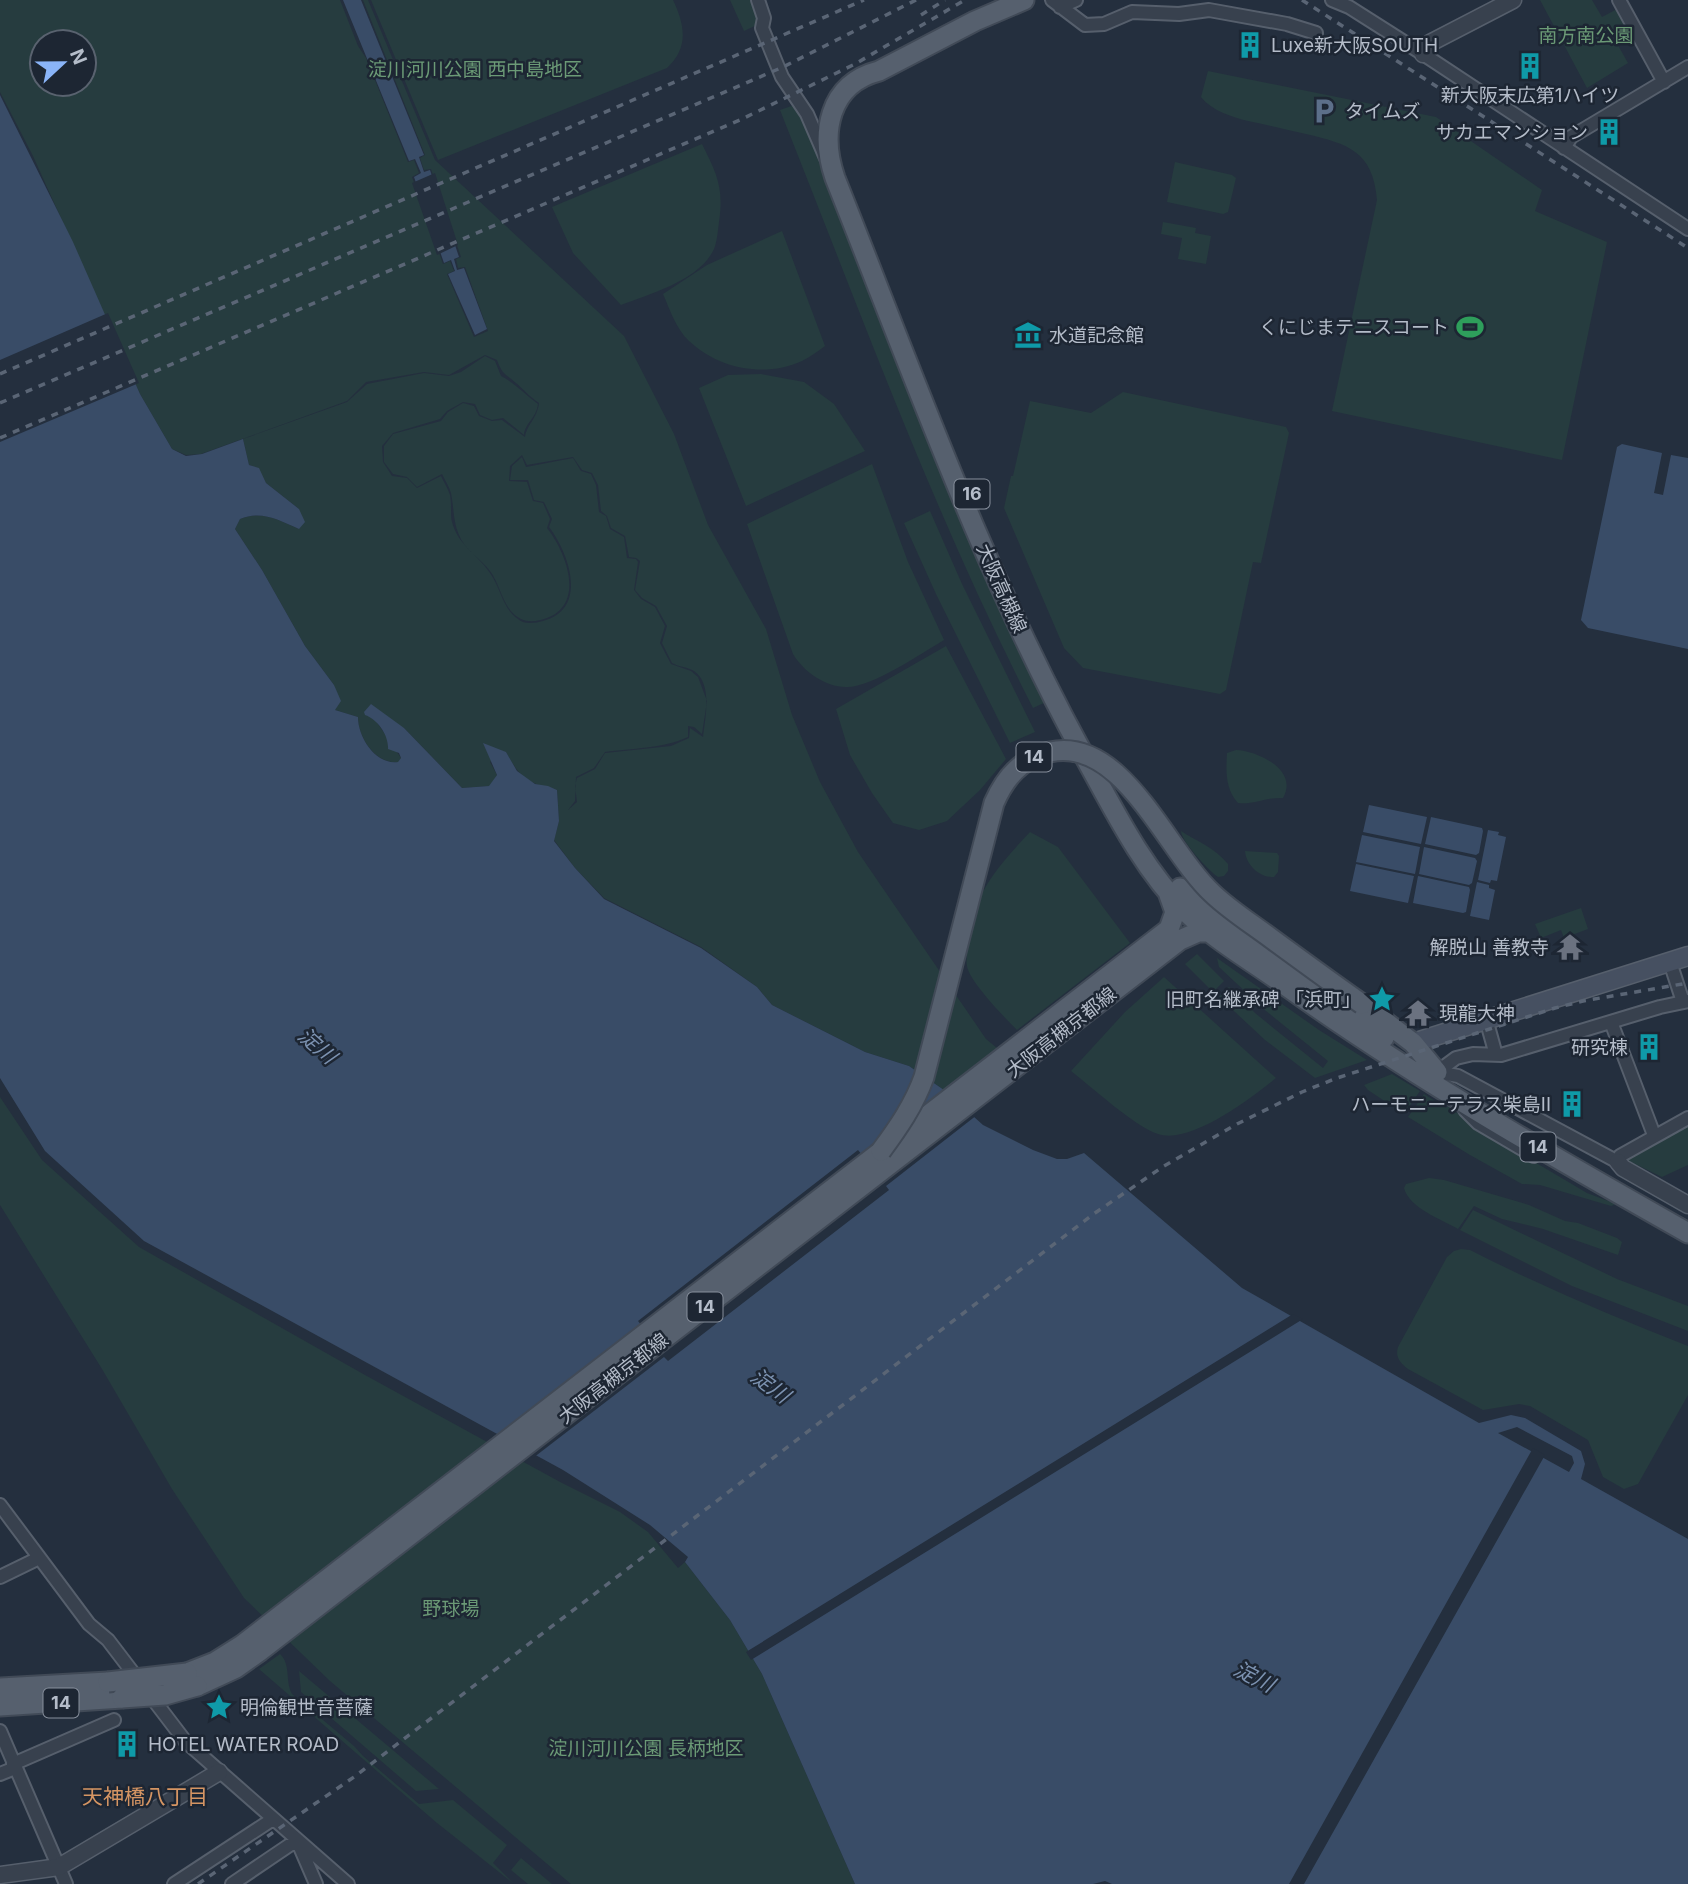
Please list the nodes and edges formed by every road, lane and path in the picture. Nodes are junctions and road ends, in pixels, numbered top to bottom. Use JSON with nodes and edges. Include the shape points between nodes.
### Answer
{"nodes":[{"id":1,"x":758,"y":0,"type":"edge"},
{"id":2,"x":1024,"y":0,"type":"edge"},
{"id":3,"x":1076,"y":0,"type":"edge"},
{"id":4,"x":1332,"y":0,"type":"edge"},
{"id":5,"x":1619,"y":0,"type":"edge"},
{"id":6,"x":1508,"y":1,"type":"edge"},
{"id":7,"x":1056,"y":3,"type":"edge"},
{"id":8,"x":1352,"y":3,"type":"edge"},
{"id":9,"x":1316,"y":33,"type":"dead end"},
{"id":10,"x":1423,"y":54,"type":"junction"},
{"id":11,"x":1688,"y":68,"type":"edge"},
{"id":12,"x":879,"y":71,"type":"junction"},
{"id":13,"x":1664,"y":82,"type":"junction"},
{"id":14,"x":1564,"y":148,"type":"junction"},
{"id":15,"x":835,"y":178,"type":"junction"},
{"id":16,"x":1688,"y":229,"type":"edge"},
{"id":17,"x":1167,"y":891,"type":"junction"},
{"id":18,"x":1189,"y":906,"type":"junction"},
{"id":19,"x":1212,"y":932,"type":"junction"},
{"id":20,"x":1174,"y":935,"type":"junction"},
{"id":21,"x":1688,"y":956,"type":"edge"},
{"id":22,"x":1670,"y":962,"type":"junction"},
{"id":23,"x":1685,"y":1002,"type":"edge"},
{"id":24,"x":1486,"y":1019,"type":"junction"},
{"id":25,"x":1611,"y":1022,"type":"junction"},
{"id":26,"x":1413,"y":1043,"type":"junction"},
{"id":27,"x":1496,"y":1055,"type":"junction"},
{"id":28,"x":1437,"y":1072,"type":"junction"},
{"id":29,"x":1446,"y":1092,"type":"junction"},
{"id":30,"x":1688,"y":1118,"type":"edge"},
{"id":31,"x":1654,"y":1135,"type":"junction"},
{"id":32,"x":881,"y":1152,"type":"junction"},
{"id":33,"x":1618,"y":1162,"type":"junction"},
{"id":34,"x":1608,"y":1196,"type":"dead end"},
{"id":35,"x":1688,"y":1205,"type":"edge"},
{"id":36,"x":1688,"y":1219,"type":"edge"},
{"id":37,"x":1688,"y":1233,"type":"edge"},
{"id":38,"x":0,"y":1505,"type":"edge"},
{"id":39,"x":39,"y":1559,"type":"junction"},
{"id":40,"x":0,"y":1577,"type":"edge"},
{"id":41,"x":224,"y":1666,"type":"junction"},
{"id":42,"x":192,"y":1680,"type":"junction"},
{"id":43,"x":0,"y":1688,"type":"edge"},
{"id":44,"x":0,"y":1706,"type":"edge"},
{"id":45,"x":114,"y":1720,"type":"dead end"},
{"id":46,"x":0,"y":1731,"type":"edge"},
{"id":47,"x":14,"y":1766,"type":"junction"},
{"id":48,"x":219,"y":1772,"type":"junction"},
{"id":49,"x":0,"y":1774,"type":"edge"},
{"id":50,"x":273,"y":1819,"type":"junction"},
{"id":51,"x":297,"y":1840,"type":"junction"},
{"id":52,"x":59,"y":1867,"type":"junction"},
{"id":53,"x":0,"y":1875,"type":"edge"},
{"id":54,"x":66,"y":1884,"type":"edge"},
{"id":55,"x":174,"y":1884,"type":"edge"},
{"id":56,"x":232,"y":1884,"type":"edge"},
{"id":57,"x":316,"y":1884,"type":"edge"},
{"id":58,"x":348,"y":1884,"type":"edge"}],
"edges":[{"from":1,"to":15,"type":"street","via":[[762,28],[782,76],[807,114]]},
{"from":2,"to":12,"type":"main road","name":"大阪高槻線","number":"16"},
{"from":3,"to":7,"type":"street"},
{"from":4,"to":8,"type":"street"},
{"from":5,"to":13,"type":"street"},
{"from":6,"to":10,"type":"street","via":[[1430,43]]},
{"from":7,"to":9,"type":"street","via":[[1085,26],[1104,24],[1132,12],[1209,10]]},
{"from":8,"to":10,"type":"street"},
{"from":10,"to":14,"type":"street"},
{"from":11,"to":13,"type":"street"},
{"from":12,"to":15,"type":"main road","name":"大阪高槻線","number":"16","via":[[853,82],[835,106],[827,140]]},
{"from":12,"to":18,"type":"main road","name":"大阪高槻線","number":"16","via":[[853,99],[843,122],[839,151],[847,180],[985,526],[1038,645],[1123,803]]},
{"from":13,"to":14,"type":"street","via":[[1571,137]]},
{"from":14,"to":16,"type":"street"},
{"from":15,"to":17,"type":"main road","name":"大阪高槻線","number":"16","via":[[976,531],[1030,650],[1111,804]]},
{"from":17,"to":18,"type":"main road","name":"大阪高槻線","number":"16"},
{"from":17,"to":20,"type":"main road","via":[[1175,912]]},
{"from":18,"to":19,"type":"main road","name":"大阪高槻線","number":"16"},
{"from":18,"to":20,"type":"main road"},
{"from":18,"to":28,"type":"main road","name":"大阪高槻京都線","number":"14"},
{"from":19,"to":20,"type":"main road","name":"大阪高槻京都線","number":"14"},
{"from":19,"to":29,"type":"main road","number":"14","via":[[1332,1019]]},
{"from":20,"to":32,"type":"main road","name":"大阪高槻京都線","number":"14"},
{"from":20,"to":41,"type":"main road","name":"大阪高槻京都線","number":"14"},
{"from":21,"to":22,"type":"main road"},
{"from":22,"to":23,"type":"street"},
{"from":22,"to":24,"type":"main road"},
{"from":23,"to":25,"type":"street"},
{"from":24,"to":26,"type":"main road"},
{"from":24,"to":27,"type":"street"},
{"from":25,"to":27,"type":"street"},
{"from":25,"to":31,"type":"street"},
{"from":26,"to":28,"type":"main road","name":"大阪高槻京都線","number":"14"},
{"from":26,"to":32,"type":"main road","name":"大阪高槻京都線","number":"14","bridge":true,"via":[[1207,888],[1112,768],[1077,751],[1046,752],[1012,773],[994,803],[923,1077],[916,1098]]},
{"from":27,"to":28,"type":"street","via":[[1456,1058]]},
{"from":28,"to":33,"type":"street","via":[[1458,1076]]},
{"from":28,"to":36,"type":"main road","name":"大阪高槻京都線","number":"14"},
{"from":29,"to":34,"type":"street","via":[[1478,1123]]},
{"from":29,"to":37,"type":"main road","number":"14"},
{"from":30,"to":31,"type":"street"},
{"from":31,"to":33,"type":"street","via":[[1620,1156]]},
{"from":32,"to":41,"type":"main road","name":"大阪高槻京都線","number":"14","via":[[242,1645]]},
{"from":33,"to":35,"type":"street"},
{"from":38,"to":39,"type":"street"},
{"from":39,"to":40,"type":"street"},
{"from":39,"to":48,"type":"street","via":[[185,1741]]},
{"from":41,"to":42,"type":"main road","name":"大阪高槻京都線","number":"14"},
{"from":42,"to":43,"type":"main road","name":"大阪高槻京都線","number":"14","bridge":true},
{"from":42,"to":44,"type":"main road","name":"大阪高槻京都線","number":"14","bridge":true,"via":[[165,1695]]},
{"from":45,"to":47,"type":"street"},
{"from":46,"to":47,"type":"street"},
{"from":47,"to":49,"type":"street"},
{"from":47,"to":52,"type":"street"},
{"from":48,"to":50,"type":"street"},
{"from":48,"to":52,"type":"street"},
{"from":50,"to":51,"type":"street"},
{"from":50,"to":55,"type":"street"},
{"from":51,"to":56,"type":"street"},
{"from":51,"to":57,"type":"street"},
{"from":51,"to":58,"type":"street"},
{"from":52,"to":53,"type":"street"},
{"from":52,"to":54,"type":"street"}]}
